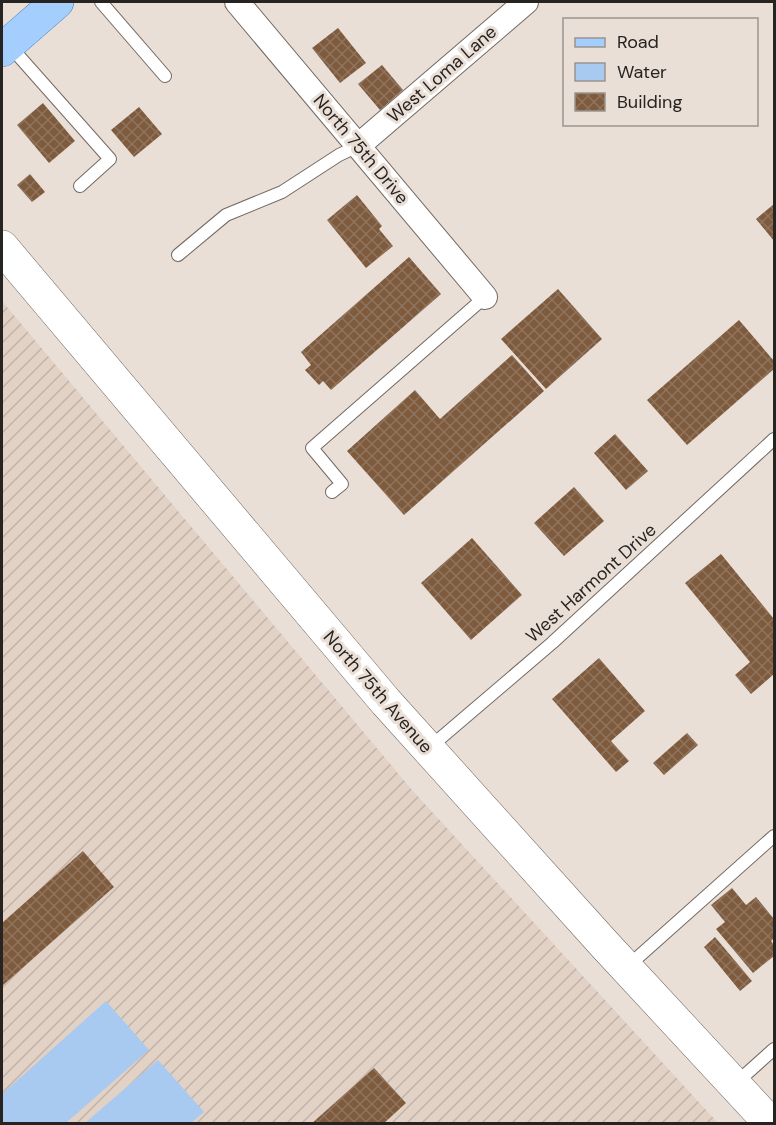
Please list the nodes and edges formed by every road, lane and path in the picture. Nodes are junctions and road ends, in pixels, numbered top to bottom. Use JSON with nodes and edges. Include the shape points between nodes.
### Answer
{"nodes":[{"id":1,"x":57,"y":2,"type":"edge"},
{"id":2,"x":101,"y":2,"type":"edge"},
{"id":3,"x":237,"y":2,"type":"edge"},
{"id":4,"x":526,"y":2,"type":"edge"},
{"id":5,"x":5,"y":47,"type":"edge"},
{"id":6,"x":165,"y":76,"type":"dead end"},
{"id":7,"x":358,"y":146,"type":"junction"},
{"id":8,"x":80,"y":186,"type":"dead end"},
{"id":9,"x":2,"y":247,"type":"edge"},
{"id":10,"x":178,"y":255,"type":"dead end"},
{"id":11,"x":485,"y":297,"type":"joint"},
{"id":12,"x":774,"y":439,"type":"edge"},
{"id":13,"x":332,"y":492,"type":"dead end"},
{"id":14,"x":428,"y":749,"type":"junction"},
{"id":15,"x":774,"y":836,"type":"edge"},
{"id":16,"x":626,"y":967,"type":"junction"},
{"id":17,"x":774,"y":1049,"type":"edge"},
{"id":18,"x":735,"y":1084,"type":"junction"},
{"id":19,"x":771,"y":1124,"type":"edge"}],
"edges":[{"from":1,"to":5,"type":"main road"},
{"from":2,"to":6,"type":"lane"},
{"from":3,"to":7,"type":"street","name":"North 75th Drive"},
{"from":4,"to":7,"type":"street","name":"West Loma Lane"},
{"from":5,"to":8,"type":"lane","via":[[110,159]]},
{"from":7,"to":10,"type":"lane","via":[[282,192],[226,215]]},
{"from":7,"to":11,"type":"street","name":"North 75th Drive"},
{"from":9,"to":14,"type":"main road","name":"North 75th Avenue"},
{"from":11,"to":13,"type":"lane","via":[[312,448],[342,484]]},
{"from":12,"to":14,"type":"lane","name":"West Harmont Drive","via":[[552,643]]},
{"from":14,"to":16,"type":"main road","name":"North 75th Avenue"},
{"from":15,"to":16,"type":"lane"},
{"from":16,"to":18,"type":"main road","name":"North 75th Avenue"},
{"from":17,"to":18,"type":"lane"},
{"from":18,"to":19,"type":"main road","name":"North 75th Avenue"}]}
